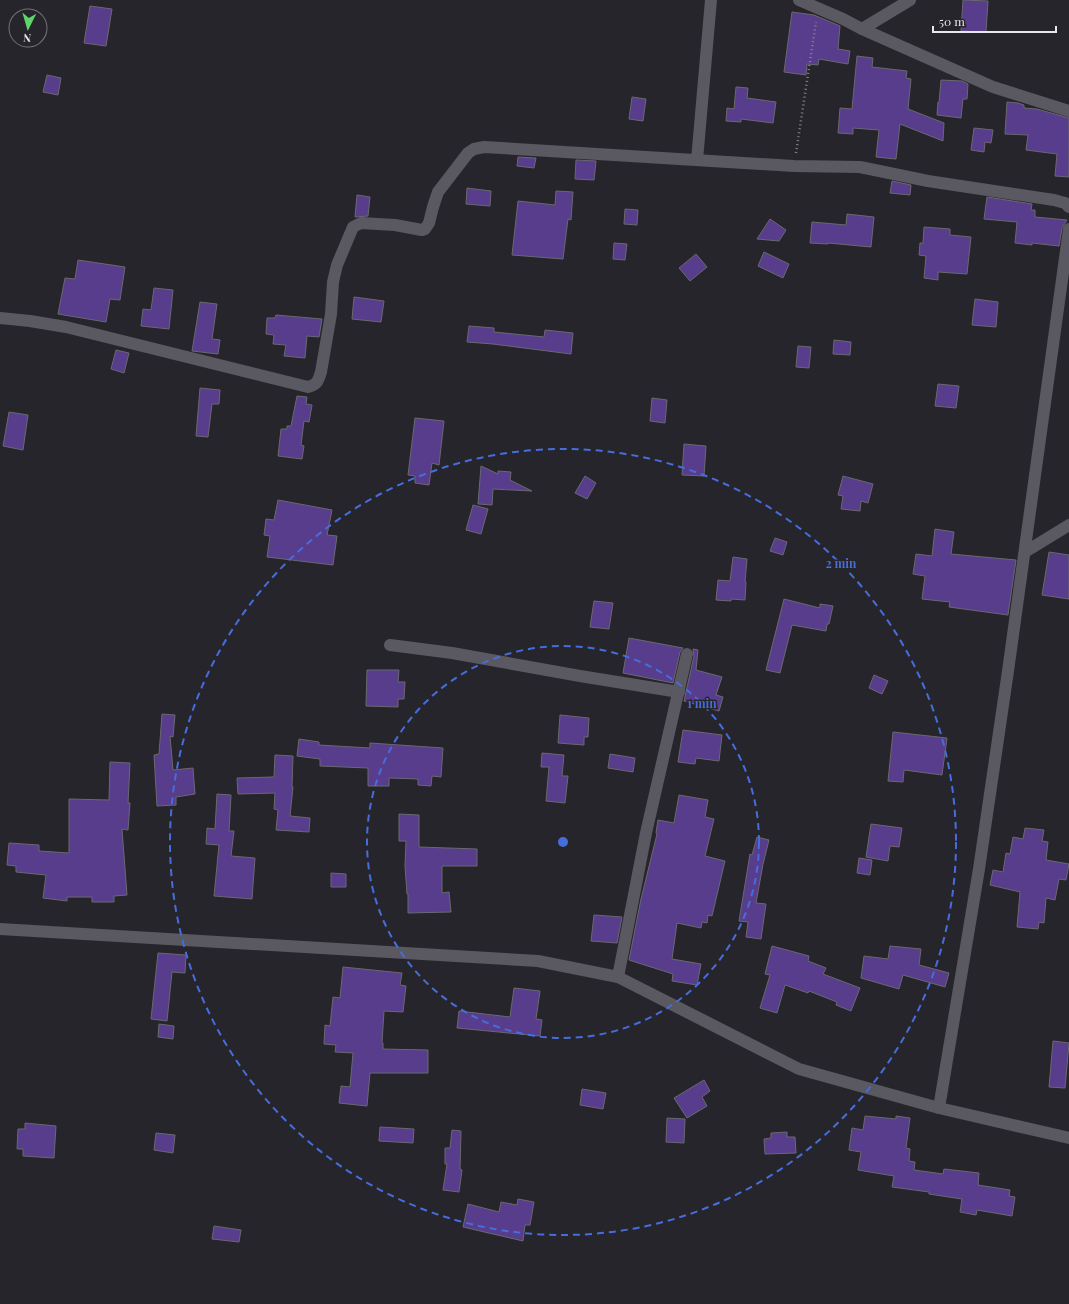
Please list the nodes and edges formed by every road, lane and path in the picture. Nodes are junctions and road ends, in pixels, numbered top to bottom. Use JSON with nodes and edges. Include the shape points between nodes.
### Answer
{"nodes":[{"id":1,"x":711,"y":0,"type":"edge"},
{"id":2,"x":799,"y":0,"type":"edge"},
{"id":3,"x":910,"y":0,"type":"edge"},
{"id":4,"x":818,"y":9,"type":"junction"},
{"id":5,"x":862,"y":29,"type":"junction"},
{"id":6,"x":1069,"y":111,"type":"edge"},
{"id":7,"x":697,"y":160,"type":"junction"},
{"id":8,"x":794,"y":166,"type":"junction"},
{"id":9,"x":1069,"y":207,"type":"edge"},
{"id":10,"x":1069,"y":229,"type":"edge"},
{"id":11,"x":0,"y":318,"type":"edge"},
{"id":12,"x":1069,"y":525,"type":"edge"},
{"id":13,"x":1025,"y":552,"type":"junction"},
{"id":14,"x":390,"y":645,"type":"dead end"},
{"id":15,"x":687,"y":654,"type":"dead end"},
{"id":16,"x":679,"y":692,"type":"junction"},
{"id":17,"x":0,"y":929,"type":"edge"},
{"id":18,"x":618,"y":977,"type":"junction"},
{"id":19,"x":939,"y":1108,"type":"junction"},
{"id":20,"x":1069,"y":1138,"type":"edge"}],
"edges":[{"from":1,"to":7,"type":"street"},
{"from":2,"to":4,"type":"street"},
{"from":3,"to":5,"type":"street"},
{"from":4,"to":5,"type":"street"},
{"from":4,"to":8,"type":"path"},
{"from":5,"to":6,"type":"street","via":[[993,87]]},
{"from":7,"to":8,"type":"street"},
{"from":7,"to":11,"type":"street","via":[[484,147],[474,149],[468,153],[438,192],[426,229],[361,223],[353,227],[336,265],[331,314],[318,380],[315,385],[308,387],[66,327]]},
{"from":8,"to":9,"type":"street","via":[[860,167],[928,181],[1054,200]]},
{"from":10,"to":13,"type":"street"},
{"from":12,"to":13,"type":"street"},
{"from":13,"to":19,"type":"street","via":[[979,869]]},
{"from":14,"to":16,"type":"street","via":[[452,653]]},
{"from":15,"to":16,"type":"street"},
{"from":16,"to":18,"type":"street","via":[[646,833]]},
{"from":17,"to":18,"type":"street","via":[[538,961]]},
{"from":18,"to":19,"type":"street","via":[[799,1069]]},
{"from":19,"to":20,"type":"street"}]}
